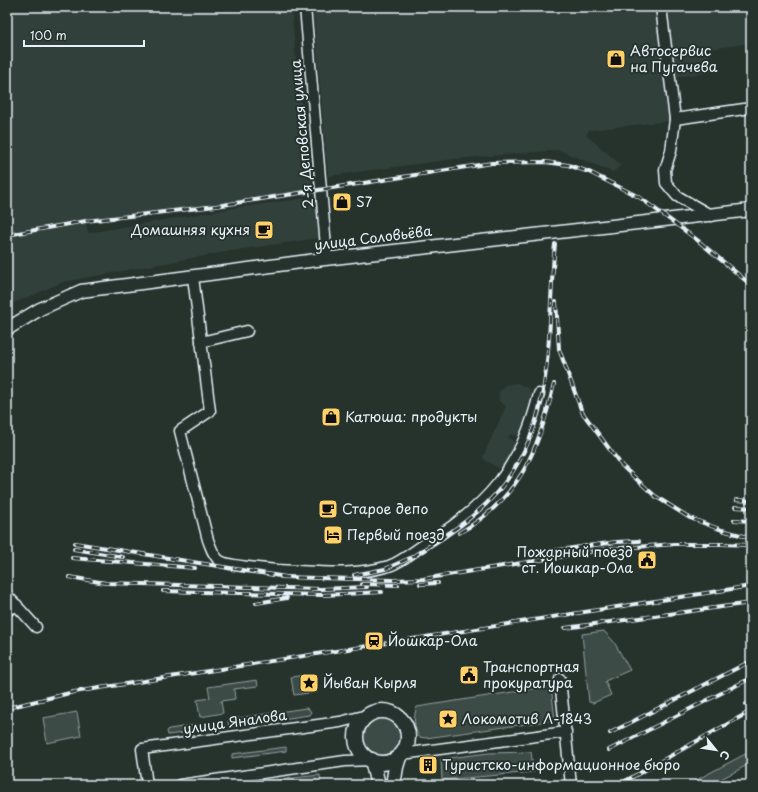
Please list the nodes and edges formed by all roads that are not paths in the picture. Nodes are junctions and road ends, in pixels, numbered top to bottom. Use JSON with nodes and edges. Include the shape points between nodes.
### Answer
{"nodes":[{"id":1,"x":305,"y":7,"type":"edge"},
{"id":2,"x":661,"y":7,"type":"edge"},
{"id":3,"x":751,"y":108,"type":"edge"},
{"id":4,"x":675,"y":119,"type":"junction"},
{"id":5,"x":751,"y":210,"type":"edge"},
{"id":6,"x":712,"y":216,"type":"junction"},
{"id":7,"x":327,"y":258,"type":"junction"},
{"id":8,"x":193,"y":276,"type":"junction"},
{"id":9,"x":7,"y":329,"type":"edge"},
{"id":10,"x":247,"y":331,"type":"dead end"},
{"id":11,"x":201,"y":342,"type":"junction"},
{"id":12,"x":539,"y":394,"type":"dead end"},
{"id":13,"x":7,"y":595,"type":"edge"},
{"id":14,"x":17,"y":605,"type":"junction"},
{"id":15,"x":7,"y":611,"type":"edge"},
{"id":16,"x":36,"y":627,"type":"dead end"},
{"id":17,"x":560,"y":679,"type":"dead end"},
{"id":18,"x":368,"y":715,"type":"junction"},
{"id":19,"x":566,"y":732,"type":"junction"},
{"id":20,"x":401,"y":755,"type":"junction"},
{"id":21,"x":372,"y":760,"type":"junction"},
{"id":22,"x":147,"y":785,"type":"edge"},
{"id":23,"x":180,"y":785,"type":"edge"},
{"id":24,"x":378,"y":785,"type":"edge"},
{"id":25,"x":394,"y":785,"type":"edge"},
{"id":26,"x":571,"y":785,"type":"edge"}],
"edges":[{"from":1,"to":7,"type":"street","name":"2-я Деповская улица"},
{"from":2,"to":4,"type":"street"},
{"from":3,"to":4,"type":"street"},
{"from":4,"to":6,"type":"street","via":[[671,151],[665,170],[666,183],[677,196]]},
{"from":5,"to":6,"type":"street","name":"улица Соловьёва"},
{"from":6,"to":7,"type":"street","name":"улица Соловьёва"},
{"from":7,"to":8,"type":"street","name":"улица Соловьёва"},
{"from":8,"to":9,"type":"street","name":"улица Соловьёва","via":[[81,291],[40,309]]},
{"from":8,"to":11,"type":"street"},
{"from":10,"to":11,"type":"street"},
{"from":11,"to":12,"type":"street","via":[[210,411],[180,431],[208,540],[213,553],[220,561],[270,570],[348,573],[391,565],[460,522],[504,476],[530,427]]},
{"from":13,"to":14,"type":"street"},
{"from":14,"to":15,"type":"street"},
{"from":14,"to":16,"type":"street"},
{"from":17,"to":19,"type":"street"},
{"from":18,"to":20,"type":"main road","via":[[384,710],[399,717],[408,734]]},
{"from":18,"to":21,"type":"main road","via":[[359,725],[356,738],[360,751]]},
{"from":18,"to":22,"type":"street","name":"улица Яналова","via":[[340,722],[142,749]]},
{"from":19,"to":20,"type":"street"},
{"from":19,"to":26,"type":"street"},
{"from":20,"to":21,"type":"main road","via":[[382,762]]},
{"from":20,"to":25,"type":"main road","via":[[396,767]]},
{"from":21,"to":23,"type":"street","via":[[345,761]]},
{"from":21,"to":24,"type":"main road"}]}
